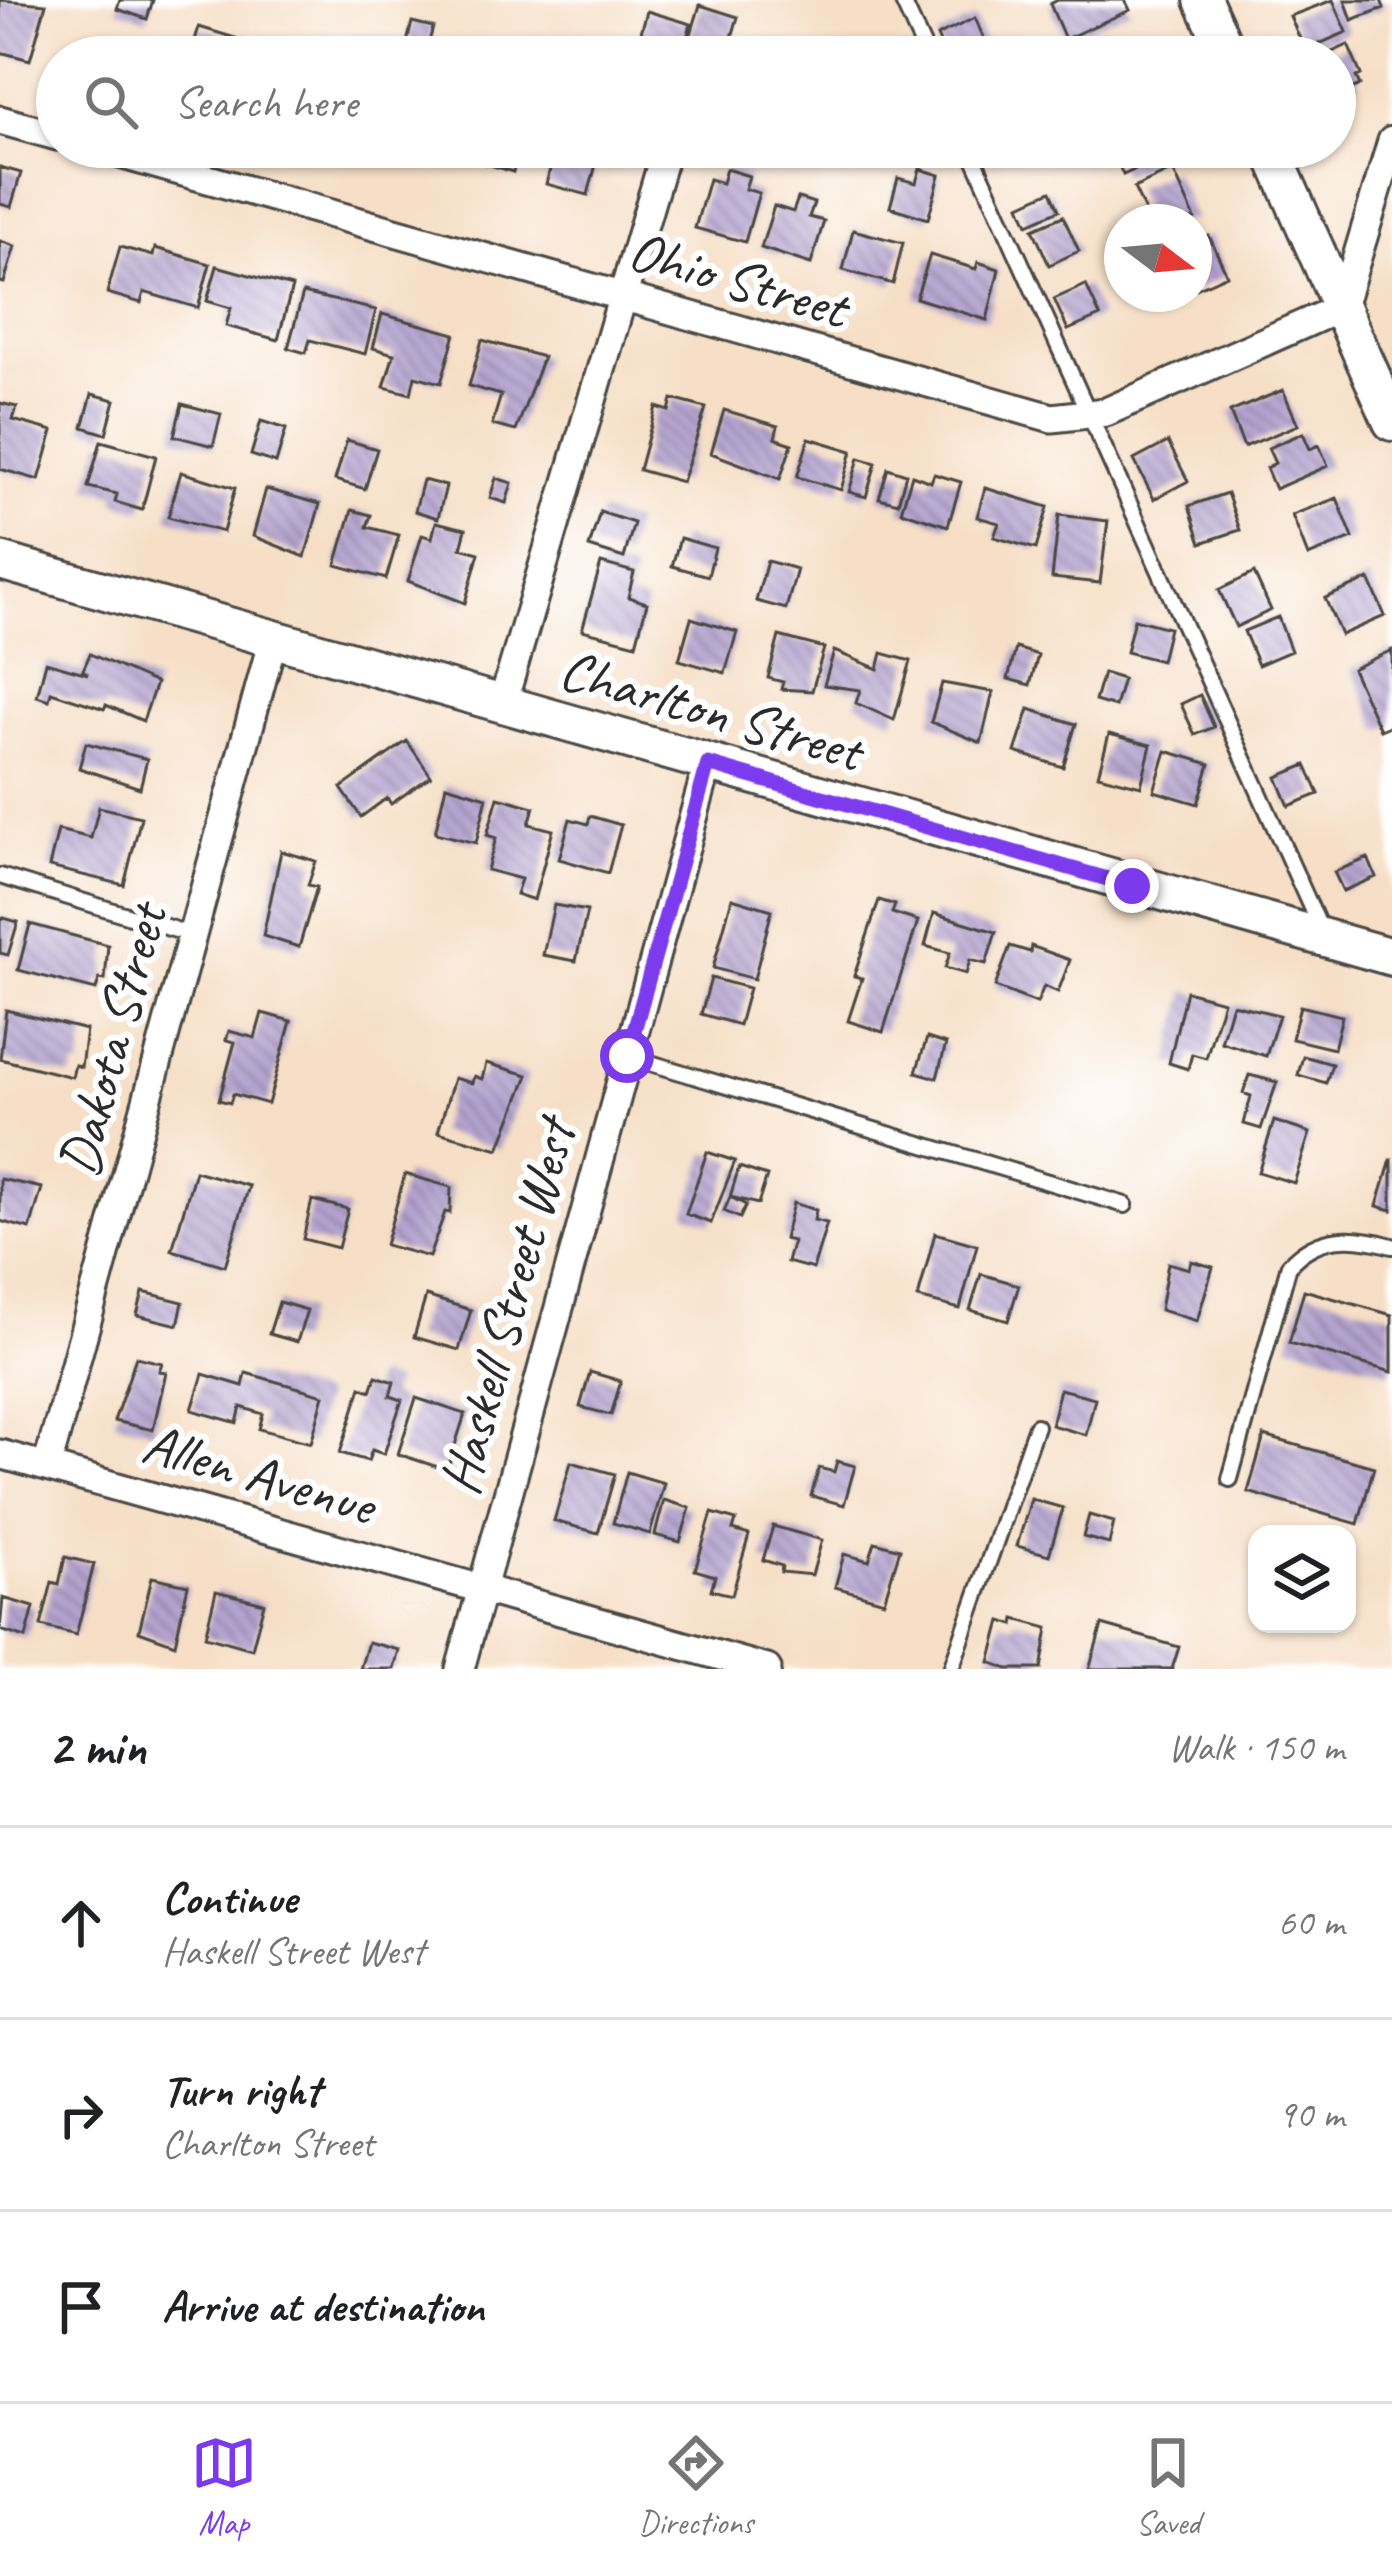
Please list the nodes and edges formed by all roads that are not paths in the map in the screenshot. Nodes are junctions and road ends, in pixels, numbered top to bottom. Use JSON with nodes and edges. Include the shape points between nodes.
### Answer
{"nodes":[{"id":1,"x":902,"y":0,"type":"edge"},
{"id":2,"x":1203,"y":0,"type":"edge"},
{"id":3,"x":918,"y":36,"type":"edge"},
{"id":4,"x":1219,"y":36,"type":"edge"},
{"id":5,"x":0,"y":120,"type":"edge"},
{"id":6,"x":36,"y":130,"type":"edge"},
{"id":7,"x":1392,"y":141,"type":"edge"},
{"id":8,"x":168,"y":168,"type":"edge"},
{"id":9,"x":661,"y":168,"type":"edge"},
{"id":10,"x":979,"y":168,"type":"edge"},
{"id":11,"x":1279,"y":168,"type":"edge"},
{"id":12,"x":623,"y":298,"type":"junction"},
{"id":13,"x":1342,"y":307,"type":"junction"},
{"id":14,"x":1381,"y":374,"type":"edge"},
{"id":15,"x":1090,"y":413,"type":"junction"},
{"id":16,"x":1392,"y":422,"type":"edge"},
{"id":17,"x":0,"y":561,"type":"edge"},
{"id":18,"x":273,"y":639,"type":"junction"},
{"id":19,"x":502,"y":705,"type":"junction"},
{"id":20,"x":708,"y":764,"type":"junction"},
{"id":21,"x":0,"y":876,"type":"edge"},
{"id":22,"x":192,"y":935,"type":"junction"},
{"id":23,"x":1326,"y":940,"type":"junction"},
{"id":24,"x":1392,"y":957,"type":"edge"},
{"id":25,"x":627,"y":1056,"type":"junction"},
{"id":26,"x":1124,"y":1205,"type":"dead end"},
{"id":27,"x":1392,"y":1246,"type":"edge"},
{"id":28,"x":1036,"y":1426,"type":"dead end"},
{"id":29,"x":0,"y":1454,"type":"edge"},
{"id":30,"x":47,"y":1467,"type":"junction"},
{"id":31,"x":1230,"y":1479,"type":"dead end"},
{"id":32,"x":482,"y":1589,"type":"junction"},
{"id":33,"x":460,"y":1669,"type":"edge"},
{"id":34,"x":767,"y":1669,"type":"edge"},
{"id":35,"x":951,"y":1669,"type":"edge"}],
"edges":[{"from":1,"to":3,"type":"lane"},
{"from":2,"to":4,"type":"street"},
{"from":5,"to":6,"type":"street"},
{"from":7,"to":13,"type":"street"},
{"from":8,"to":12,"type":"street","name":"Ohio Street"},
{"from":9,"to":12,"type":"street"},
{"from":10,"to":15,"type":"lane"},
{"from":11,"to":13,"type":"street"},
{"from":12,"to":15,"type":"street","name":"Ohio Street","via":[[998,405],[1052,418]]},
{"from":12,"to":19,"type":"street"},
{"from":13,"to":14,"type":"street"},
{"from":13,"to":15,"type":"street","name":"Ohio Street"},
{"from":14,"to":16,"type":"street"},
{"from":15,"to":23,"type":"lane"},
{"from":17,"to":18,"type":"street","name":"Charlton Street"},
{"from":18,"to":19,"type":"street","name":"Charlton Street"},
{"from":18,"to":22,"type":"street","name":"Dakota Street"},
{"from":19,"to":20,"type":"street","name":"Charlton Street"},
{"from":20,"to":23,"type":"street","name":"Charlton Street"},
{"from":20,"to":25,"type":"street","name":"Haskell Street West"},
{"from":21,"to":22,"type":"lane"},
{"from":22,"to":30,"type":"street","name":"Dakota Street"},
{"from":23,"to":24,"type":"street","name":"Charlton Street"},
{"from":25,"to":26,"type":"lane"},
{"from":25,"to":32,"type":"street","name":"Haskell Street West"},
{"from":27,"to":31,"type":"lane","via":[[1335,1239],[1289,1265]]},
{"from":28,"to":35,"type":"lane"},
{"from":29,"to":30,"type":"street","name":"Allen Avenue"},
{"from":30,"to":32,"type":"street","name":"Allen Avenue"},
{"from":32,"to":33,"type":"street","name":"Haskell Street West"},
{"from":32,"to":34,"type":"street","name":"Allen Avenue"}]}
